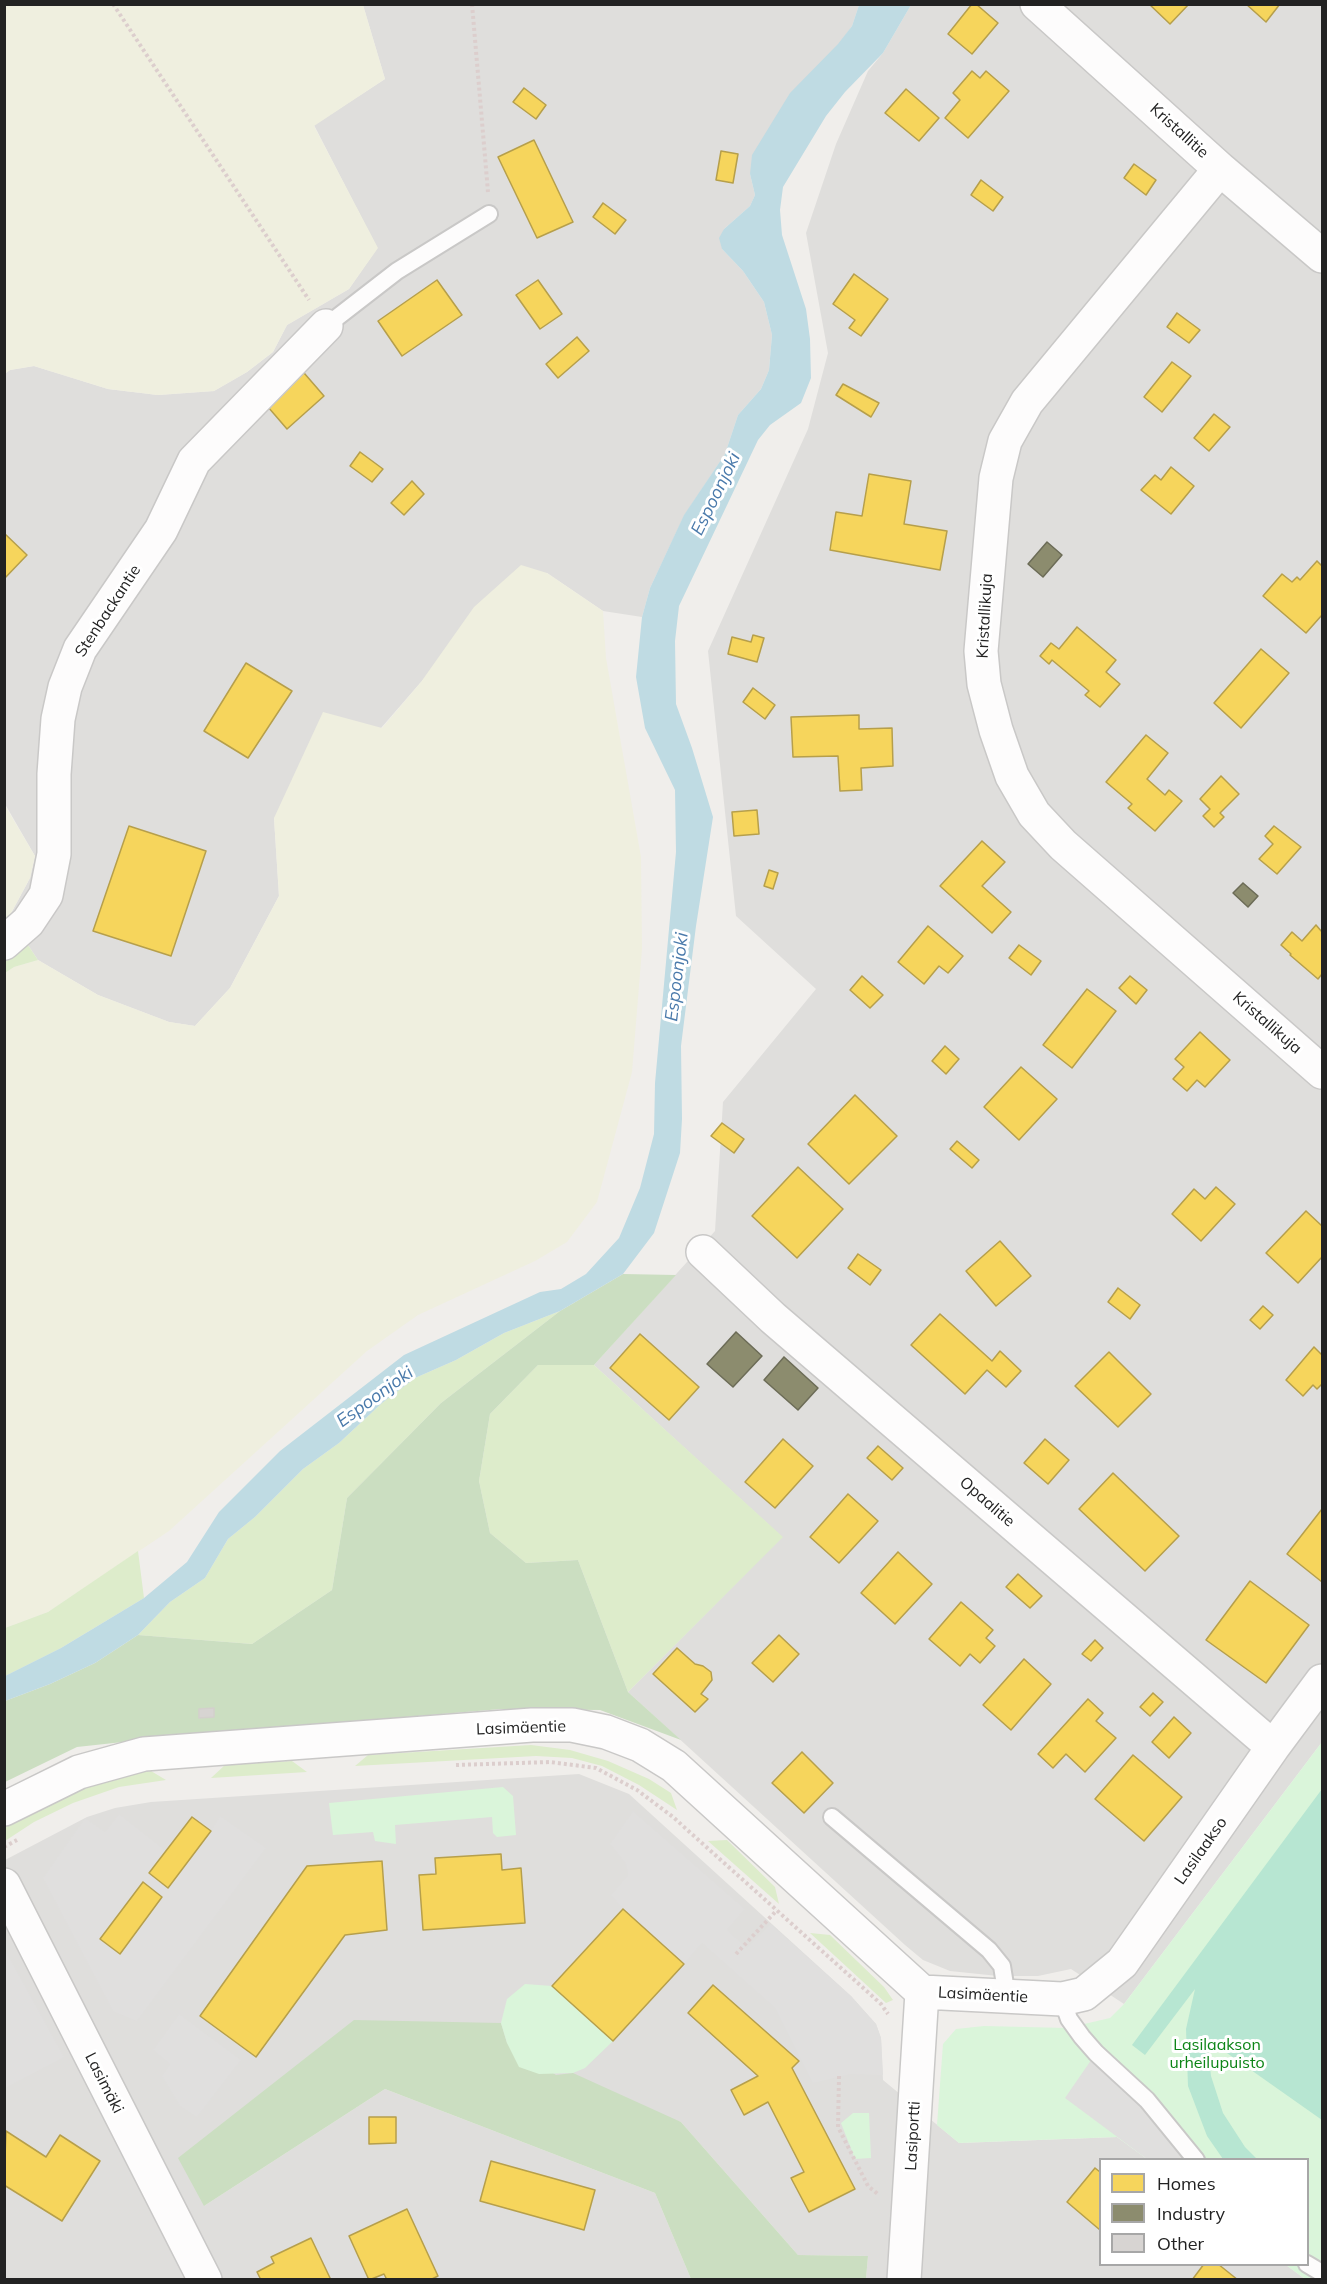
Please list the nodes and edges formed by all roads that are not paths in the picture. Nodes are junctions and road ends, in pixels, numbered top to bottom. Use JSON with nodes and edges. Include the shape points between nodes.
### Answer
{"nodes":[{"id":1,"x":1037,"y":4,"type":"edge"},
{"id":2,"x":1220,"y":169,"type":"junction"},
{"id":3,"x":489,"y":214,"type":"road end"},
{"id":4,"x":1323,"y":256,"type":"edge"},
{"id":5,"x":326,"y":326,"type":"joint"},
{"id":6,"x":4,"y":943,"type":"edge"},
{"id":7,"x":1323,"y":1072,"type":"edge"},
{"id":8,"x":704,"y":1252,"type":"dead end"},
{"id":9,"x":1323,"y":1681,"type":"edge"},
{"id":10,"x":1273,"y":1747,"type":"junction"},
{"id":11,"x":4,"y":1809,"type":"edge"},
{"id":12,"x":832,"y":1817,"type":"dead end"},
{"id":13,"x":4,"y":1885,"type":"edge"},
{"id":14,"x":922,"y":1992,"type":"junction"},
{"id":15,"x":1007,"y":1997,"type":"junction"},
{"id":16,"x":1062,"y":1999,"type":"junction"},
{"id":17,"x":1194,"y":2158,"type":"edge"},
{"id":18,"x":1308,"y":2266,"type":"edge"},
{"id":19,"x":1323,"y":2274,"type":"edge"},
{"id":20,"x":205,"y":2280,"type":"edge"},
{"id":21,"x":904,"y":2280,"type":"edge"}],
"edges":[{"from":1,"to":2,"type":"street","name":"Kristallitie"},
{"from":2,"to":4,"type":"street","name":"Kristallitie"},
{"from":2,"to":7,"type":"street","name":"Kristallikuja","via":[[1028,402],[1005,441],[996,478],[981,651],[984,684],[1009,766],[1034,814],[1063,845]]},
{"from":3,"to":5,"type":"lane","via":[[397,271]]},
{"from":5,"to":6,"type":"street","name":"Stenbackantie","via":[[194,461],[161,530],[80,649],[58,719],[54,854],[46,895],[28,922]]},
{"from":8,"to":10,"type":"street","name":"Opaalitie","via":[[773,1318]]},
{"from":9,"to":10,"type":"street","name":"Lasilaakso"},
{"from":10,"to":16,"type":"street","name":"Lasilaakso","via":[[1122,1963],[1084,1994]]},
{"from":11,"to":14,"type":"street","name":"Lasimäentie","via":[[79,1772],[144,1754],[572,1725],[640,1745],[674,1766]]},
{"from":12,"to":15,"type":"lane","via":[[989,1950],[1002,1966]]},
{"from":13,"to":20,"type":"street","name":"Lasimäki"},
{"from":14,"to":15,"type":"street","name":"Lasimäentie"},
{"from":14,"to":21,"type":"street","name":"Lasiportti"},
{"from":15,"to":16,"type":"street","name":"Lasimäentie"},
{"from":16,"to":17,"type":"lane","via":[[1069,2019],[1082,2037],[1147,2100]]},
{"from":18,"to":19,"type":"lane"}]}
